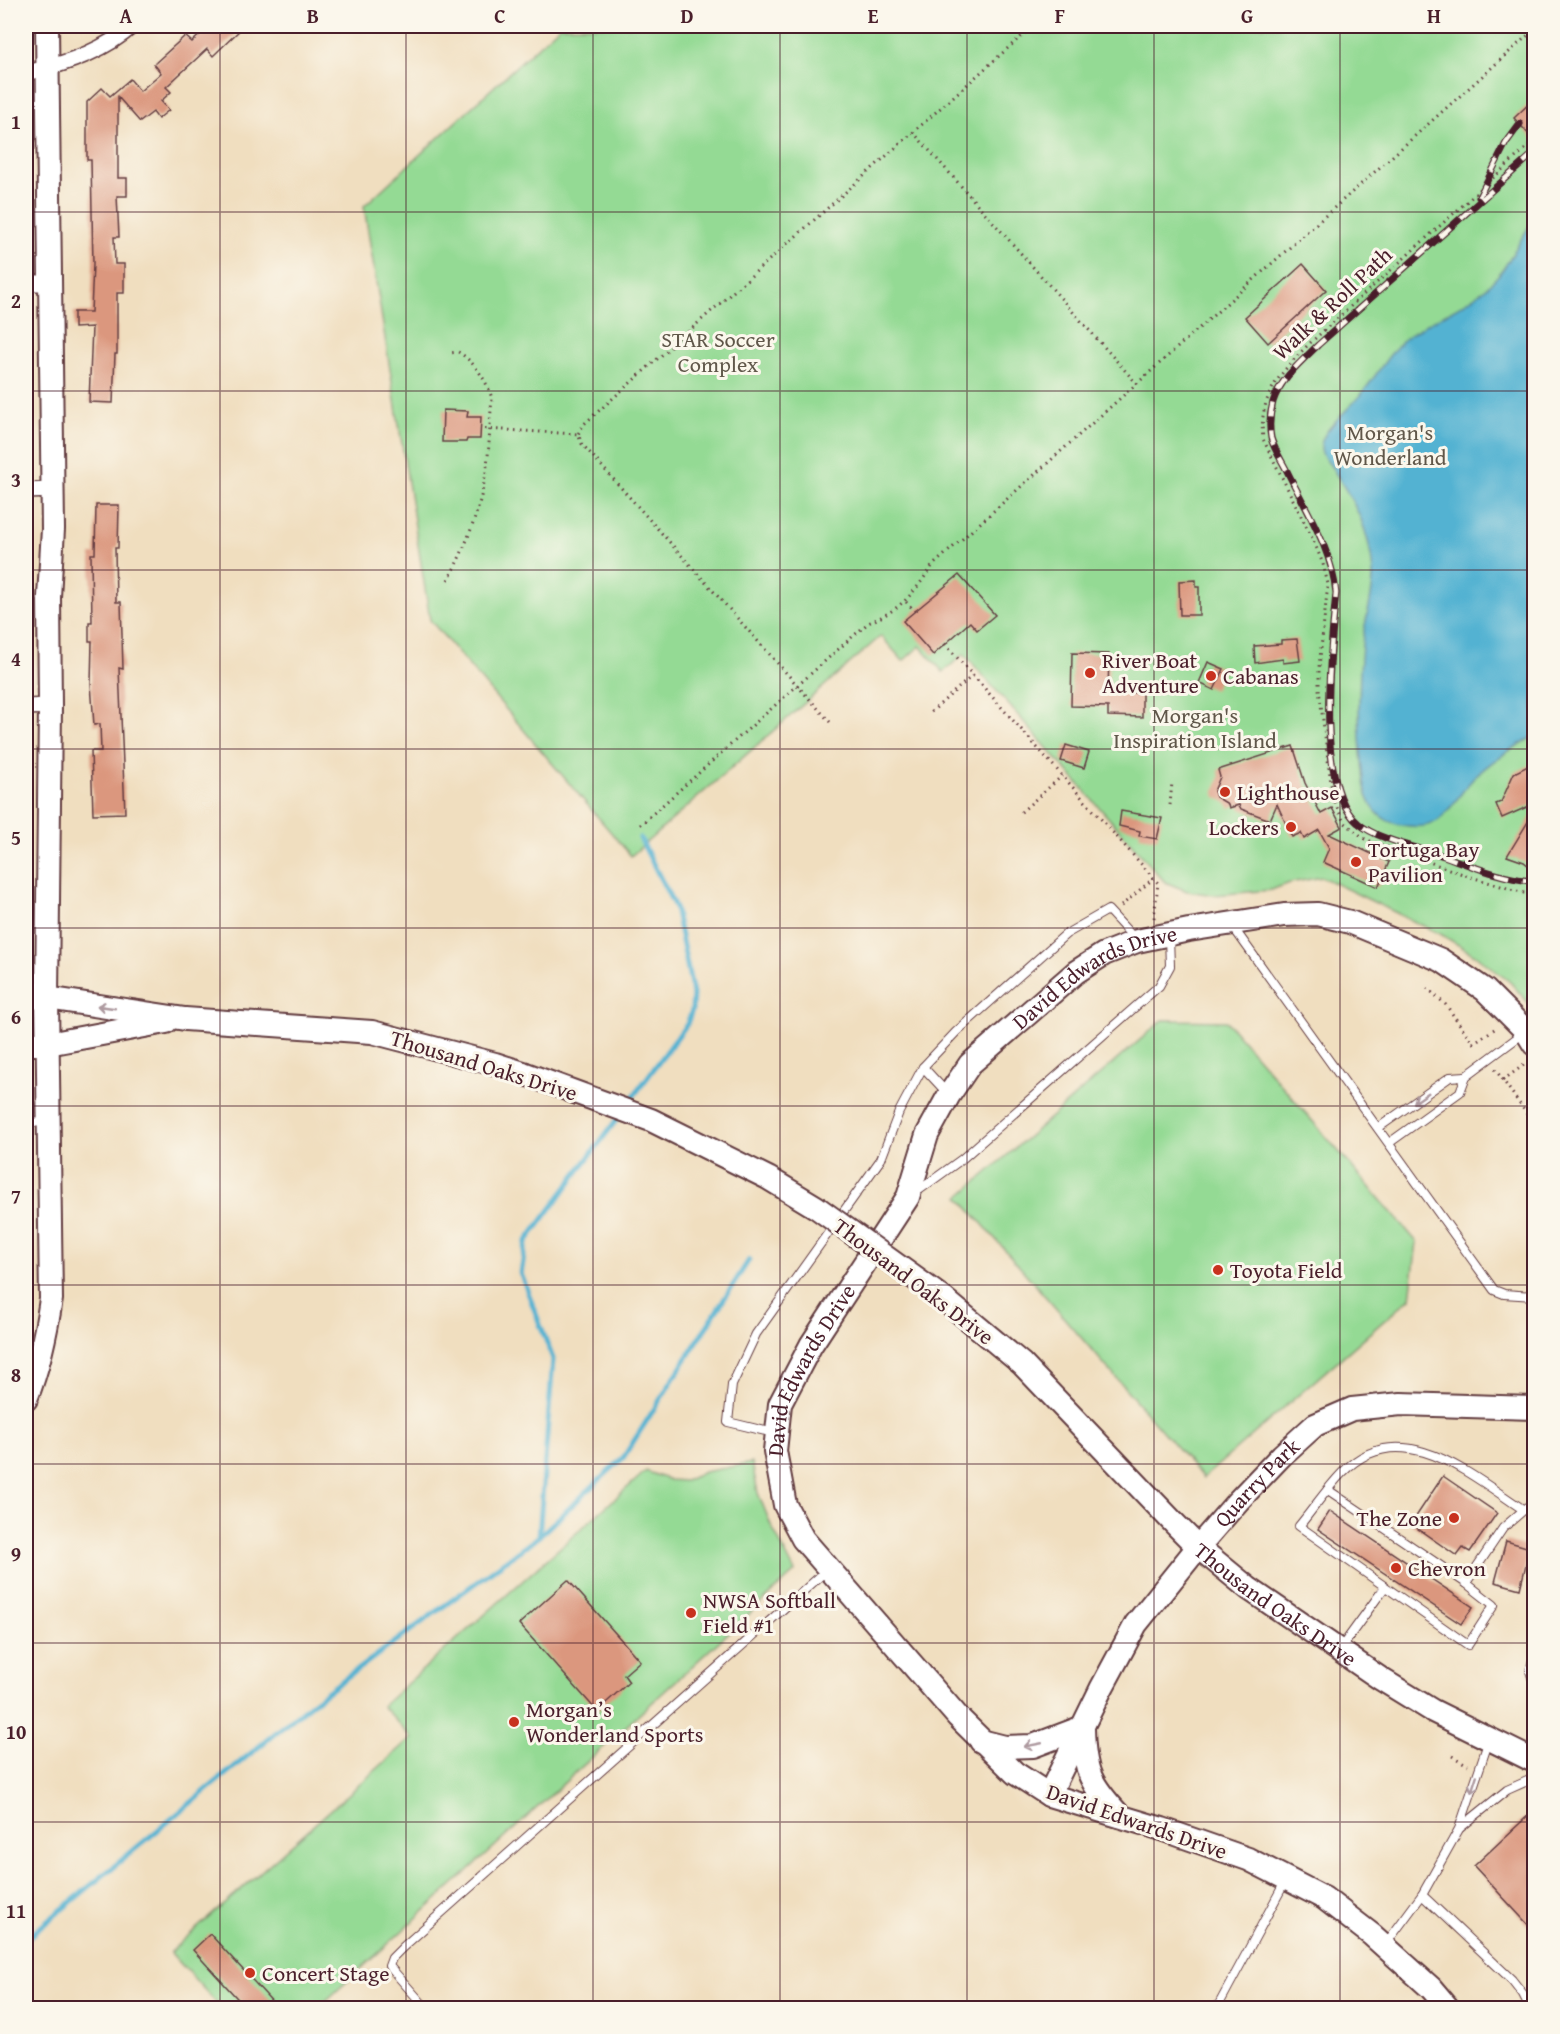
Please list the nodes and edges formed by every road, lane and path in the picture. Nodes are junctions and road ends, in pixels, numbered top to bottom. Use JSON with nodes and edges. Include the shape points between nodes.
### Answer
{"nodes":[{"id":1,"x":47,"y":26,"type":"edge"},
{"id":2,"x":132,"y":26,"type":"edge"},
{"id":3,"x":1033,"y":26,"type":"edge"},
{"id":4,"x":1534,"y":30,"type":"edge"},
{"id":5,"x":48,"y":68,"type":"junction"},
{"id":6,"x":26,"y":73,"type":"edge"},
{"id":7,"x":913,"y":132,"type":"junction"},
{"id":8,"x":1534,"y":141,"type":"edge"},
{"id":9,"x":26,"y":283,"type":"edge"},
{"id":10,"x":51,"y":283,"type":"junction"},
{"id":11,"x":450,"y":353,"type":"dead end"},
{"id":12,"x":1137,"y":384,"type":"junction"},
{"id":13,"x":487,"y":429,"type":"junction"},
{"id":14,"x":578,"y":434,"type":"junction"},
{"id":15,"x":53,"y":490,"type":"junction"},
{"id":16,"x":26,"y":491,"type":"edge"},
{"id":17,"x":448,"y":580,"type":"dead end"},
{"id":18,"x":906,"y":602,"type":"junction"},
{"id":19,"x":915,"y":611,"type":"dead end"},
{"id":20,"x":945,"y":644,"type":"dead end"},
{"id":21,"x":973,"y":675,"type":"junction"},
{"id":22,"x":798,"y":685,"type":"junction"},
{"id":23,"x":50,"y":706,"type":"junction"},
{"id":24,"x":26,"y":707,"type":"edge"},
{"id":25,"x":931,"y":712,"type":"dead end"},
{"id":26,"x":830,"y":722,"type":"dead end"},
{"id":27,"x":1062,"y":775,"type":"junction"},
{"id":28,"x":1172,"y":782,"type":"dead end"},
{"id":29,"x":1170,"y":805,"type":"dead end"},
{"id":30,"x":1021,"y":812,"type":"dead end"},
{"id":31,"x":640,"y":825,"type":"dead end"},
{"id":32,"x":1154,"y":878,"type":"junction"},
{"id":33,"x":1534,"y":894,"type":"edge"},
{"id":34,"x":1111,"y":914,"type":"junction"},
{"id":35,"x":1230,"y":924,"type":"junction"},
{"id":36,"x":1154,"y":938,"type":"junction"},
{"id":37,"x":1427,"y":988,"type":"dead end"},
{"id":38,"x":36,"y":998,"type":"edge"},
{"id":39,"x":185,"y":1019,"type":"junction"},
{"id":40,"x":1496,"y":1028,"type":"dead end"},
{"id":41,"x":1530,"y":1037,"type":"edge"},
{"id":42,"x":37,"y":1044,"type":"edge"},
{"id":43,"x":1488,"y":1060,"type":"junction"},
{"id":44,"x":1524,"y":1065,"type":"dead end"},
{"id":45,"x":923,"y":1067,"type":"junction"},
{"id":46,"x":1467,"y":1076,"type":"junction"},
{"id":47,"x":1503,"y":1080,"type":"junction"},
{"id":48,"x":949,"y":1095,"type":"junction"},
{"id":49,"x":49,"y":1122,"type":"junction"},
{"id":50,"x":26,"y":1123,"type":"edge"},
{"id":51,"x":1534,"y":1124,"type":"edge"},
{"id":52,"x":1378,"y":1128,"type":"junction"},
{"id":53,"x":1389,"y":1143,"type":"junction"},
{"id":54,"x":908,"y":1197,"type":"junction"},
{"id":55,"x":1534,"y":1296,"type":"edge"},
{"id":56,"x":26,"y":1399,"type":"edge"},
{"id":57,"x":1534,"y":1408,"type":"edge"},
{"id":58,"x":777,"y":1433,"type":"junction"},
{"id":59,"x":1328,"y":1490,"type":"junction"},
{"id":60,"x":1534,"y":1501,"type":"edge"},
{"id":61,"x":1524,"y":1510,"type":"junction"},
{"id":62,"x":1198,"y":1546,"type":"junction"},
{"id":63,"x":828,"y":1569,"type":"junction"},
{"id":64,"x":1466,"y":1583,"type":"junction"},
{"id":65,"x":1385,"y":1587,"type":"junction"},
{"id":66,"x":1339,"y":1650,"type":"junction"},
{"id":67,"x":1534,"y":1656,"type":"edge"},
{"id":68,"x":1534,"y":1683,"type":"edge"},
{"id":69,"x":1083,"y":1727,"type":"junction"},
{"id":70,"x":1489,"y":1739,"type":"junction"},
{"id":71,"x":981,"y":1741,"type":"junction"},
{"id":72,"x":1452,"y":1756,"type":"dead end"},
{"id":73,"x":1534,"y":1761,"type":"edge"},
{"id":74,"x":1466,"y":1764,"type":"dead end"},
{"id":75,"x":1534,"y":1778,"type":"edge"},
{"id":76,"x":1049,"y":1795,"type":"junction"},
{"id":77,"x":1121,"y":1817,"type":"junction"},
{"id":78,"x":1459,"y":1829,"type":"junction"},
{"id":79,"x":1287,"y":1879,"type":"junction"},
{"id":80,"x":1422,"y":1894,"type":"junction"},
{"id":81,"x":1384,"y":1946,"type":"junction"},
{"id":82,"x":1523,"y":1994,"type":"junction"},
{"id":83,"x":1534,"y":1997,"type":"edge"},
{"id":84,"x":426,"y":2008,"type":"edge"},
{"id":85,"x":1217,"y":2008,"type":"edge"},
{"id":86,"x":1448,"y":2008,"type":"edge"},
{"id":87,"x":1530,"y":2008,"type":"edge"}],
"edges":[{"from":1,"to":5,"type":"street"},
{"from":2,"to":5,"type":"street","via":[[85,56]]},
{"from":3,"to":7,"type":"path"},
{"from":4,"to":12,"type":"path"},
{"from":5,"to":6,"type":"street"},
{"from":5,"to":10,"type":"street"},
{"from":7,"to":12,"type":"path"},
{"from":7,"to":14,"type":"path","via":[[584,424]]},
{"from":8,"to":33,"type":"path","name":"Walk & Roll Path","via":[[1291,362],[1278,377],[1264,405],[1262,426],[1263,439],[1315,544],[1328,584],[1319,689],[1338,812],[1365,839],[1478,879]]},
{"from":9,"to":10,"type":"street"},
{"from":10,"to":15,"type":"street"},
{"from":11,"to":13,"type":"path","via":[[462,354],[488,386],[492,399]]},
{"from":12,"to":18,"type":"path","via":[[933,565]]},
{"from":13,"to":14,"type":"path"},
{"from":13,"to":17,"type":"path","via":[[484,482],[476,515]]},
{"from":14,"to":22,"type":"path","via":[[582,444]]},
{"from":15,"to":16,"type":"street"},
{"from":15,"to":23,"type":"street"},
{"from":18,"to":19,"type":"path"},
{"from":18,"to":22,"type":"path","via":[[868,623]]},
{"from":20,"to":21,"type":"path"},
{"from":21,"to":25,"type":"path"},
{"from":21,"to":27,"type":"path"},
{"from":22,"to":26,"type":"path"},
{"from":22,"to":31,"type":"path"},
{"from":23,"to":24,"type":"street"},
{"from":23,"to":38,"type":"street"},
{"from":27,"to":30,"type":"path"},
{"from":27,"to":32,"type":"path"},
{"from":28,"to":29,"type":"path"},
{"from":32,"to":34,"type":"path"},
{"from":32,"to":36,"type":"path","via":[[1158,883]]},
{"from":34,"to":36,"type":"lane"},
{"from":34,"to":45,"type":"lane","via":[[1108,910],[1066,934],[956,1032]]},
{"from":35,"to":36,"type":"street","name":"David Edwards Drive"},
{"from":35,"to":41,"type":"street","name":"David Edwards Drive","via":[[1318,914],[1350,922],[1441,960],[1485,990]]},
{"from":35,"to":52,"type":"lane"},
{"from":36,"to":48,"type":"street","name":"David Edwards Drive","via":[[1104,954],[1076,972],[970,1064]]},
{"from":36,"to":54,"type":"lane","via":[[1170,966],[1159,986],[962,1159]]},
{"from":37,"to":40,"type":"path","via":[[1446,1005],[1473,1043]]},
{"from":39,"to":38,"type":"street","name":"Thousand Oaks Drive","one_way":true},
{"from":38,"to":42,"type":"street"},
{"from":39,"to":42,"type":"street","name":"Thousand Oaks Drive"},
{"from":39,"to":62,"type":"street","name":"Thousand Oaks Drive","bridge":true,"via":[[372,1032],[495,1064],[651,1120],[768,1178],[816,1207],[944,1299],[1022,1364]]},
{"from":41,"to":43,"type":"lane"},
{"from":42,"to":49,"type":"street"},
{"from":43,"to":46,"type":"lane"},
{"from":43,"to":47,"type":"path"},
{"from":44,"to":47,"type":"path"},
{"from":45,"to":48,"type":"lane"},
{"from":45,"to":58,"type":"lane","via":[[899,1112],[881,1160],[756,1334],[732,1385],[728,1422]]},
{"from":46,"to":52,"type":"lane","one_way":true,"via":[[1450,1077]]},
{"from":46,"to":53,"type":"lane","via":[[1460,1092]]},
{"from":47,"to":51,"type":"path"},
{"from":48,"to":54,"type":"street","name":"David Edwards Drive","via":[[927,1135]]},
{"from":49,"to":50,"type":"lane"},
{"from":49,"to":56,"type":"street","via":[[51,1299],[37,1372]]},
{"from":52,"to":53,"type":"lane"},
{"from":53,"to":55,"type":"lane","via":[[1494,1290]]},
{"from":54,"to":58,"type":"street","name":"David Edwards Drive","via":[[811,1344],[780,1404]]},
{"from":57,"to":62,"type":"street","name":"Quarry Park","via":[[1401,1404],[1352,1409],[1315,1425]]},
{"from":58,"to":63,"type":"street","name":"David Edwards Drive","via":[[785,1505],[803,1539]]},
{"from":59,"to":61,"type":"lane","via":[[1343,1471],[1364,1456],[1394,1447],[1427,1451],[1458,1466]]},
{"from":59,"to":64,"type":"lane"},
{"from":59,"to":65,"type":"lane","via":[[1299,1526]]},
{"from":60,"to":61,"type":"lane"},
{"from":61,"to":64,"type":"lane","via":[[1503,1528]]},
{"from":62,"to":66,"type":"street","name":"Thousand Oaks Drive","via":[[1248,1588]]},
{"from":62,"to":69,"type":"street","name":"Quarry Park","via":[[1136,1624]]},
{"from":63,"to":71,"type":"street","name":"David Edwards Drive"},
{"from":63,"to":84,"type":"lane","via":[[392,1958],[389,1966]]},
{"from":64,"to":65,"type":"lane","via":[[1494,1605],[1468,1645]]},
{"from":65,"to":66,"type":"lane"},
{"from":66,"to":70,"type":"street","name":"Thousand Oaks Drive","via":[[1433,1711]]},
{"from":67,"to":68,"type":"lane","via":[[1530,1671]]},
{"from":69,"to":71,"type":"street","one_way":true,"via":[[1033,1746],[1005,1748]]},
{"from":69,"to":76,"type":"street","name":"Quarry Park"},
{"from":69,"to":77,"type":"street","via":[[1088,1772],[1101,1795]]},
{"from":70,"to":73,"type":"street","name":"Thousand Oaks Drive"},
{"from":70,"to":78,"type":"lane","one_way":true},
{"from":71,"to":76,"type":"street","name":"David Edwards Drive","via":[[1015,1773]]},
{"from":72,"to":74,"type":"path"},
{"from":75,"to":78,"type":"lane","via":[[1507,1790]]},
{"from":76,"to":77,"type":"street","name":"David Edwards Drive"},
{"from":77,"to":79,"type":"street","name":"David Edwards Drive","via":[[1248,1859]]},
{"from":78,"to":80,"type":"lane"},
{"from":79,"to":81,"type":"street","name":"David Edwards Drive","via":[[1324,1898]]},
{"from":79,"to":85,"type":"lane"},
{"from":80,"to":81,"type":"lane"},
{"from":80,"to":82,"type":"lane"},
{"from":81,"to":86,"type":"street","name":"David Edwards Drive"},
{"from":82,"to":83,"type":"lane"},
{"from":82,"to":87,"type":"lane"}]}
